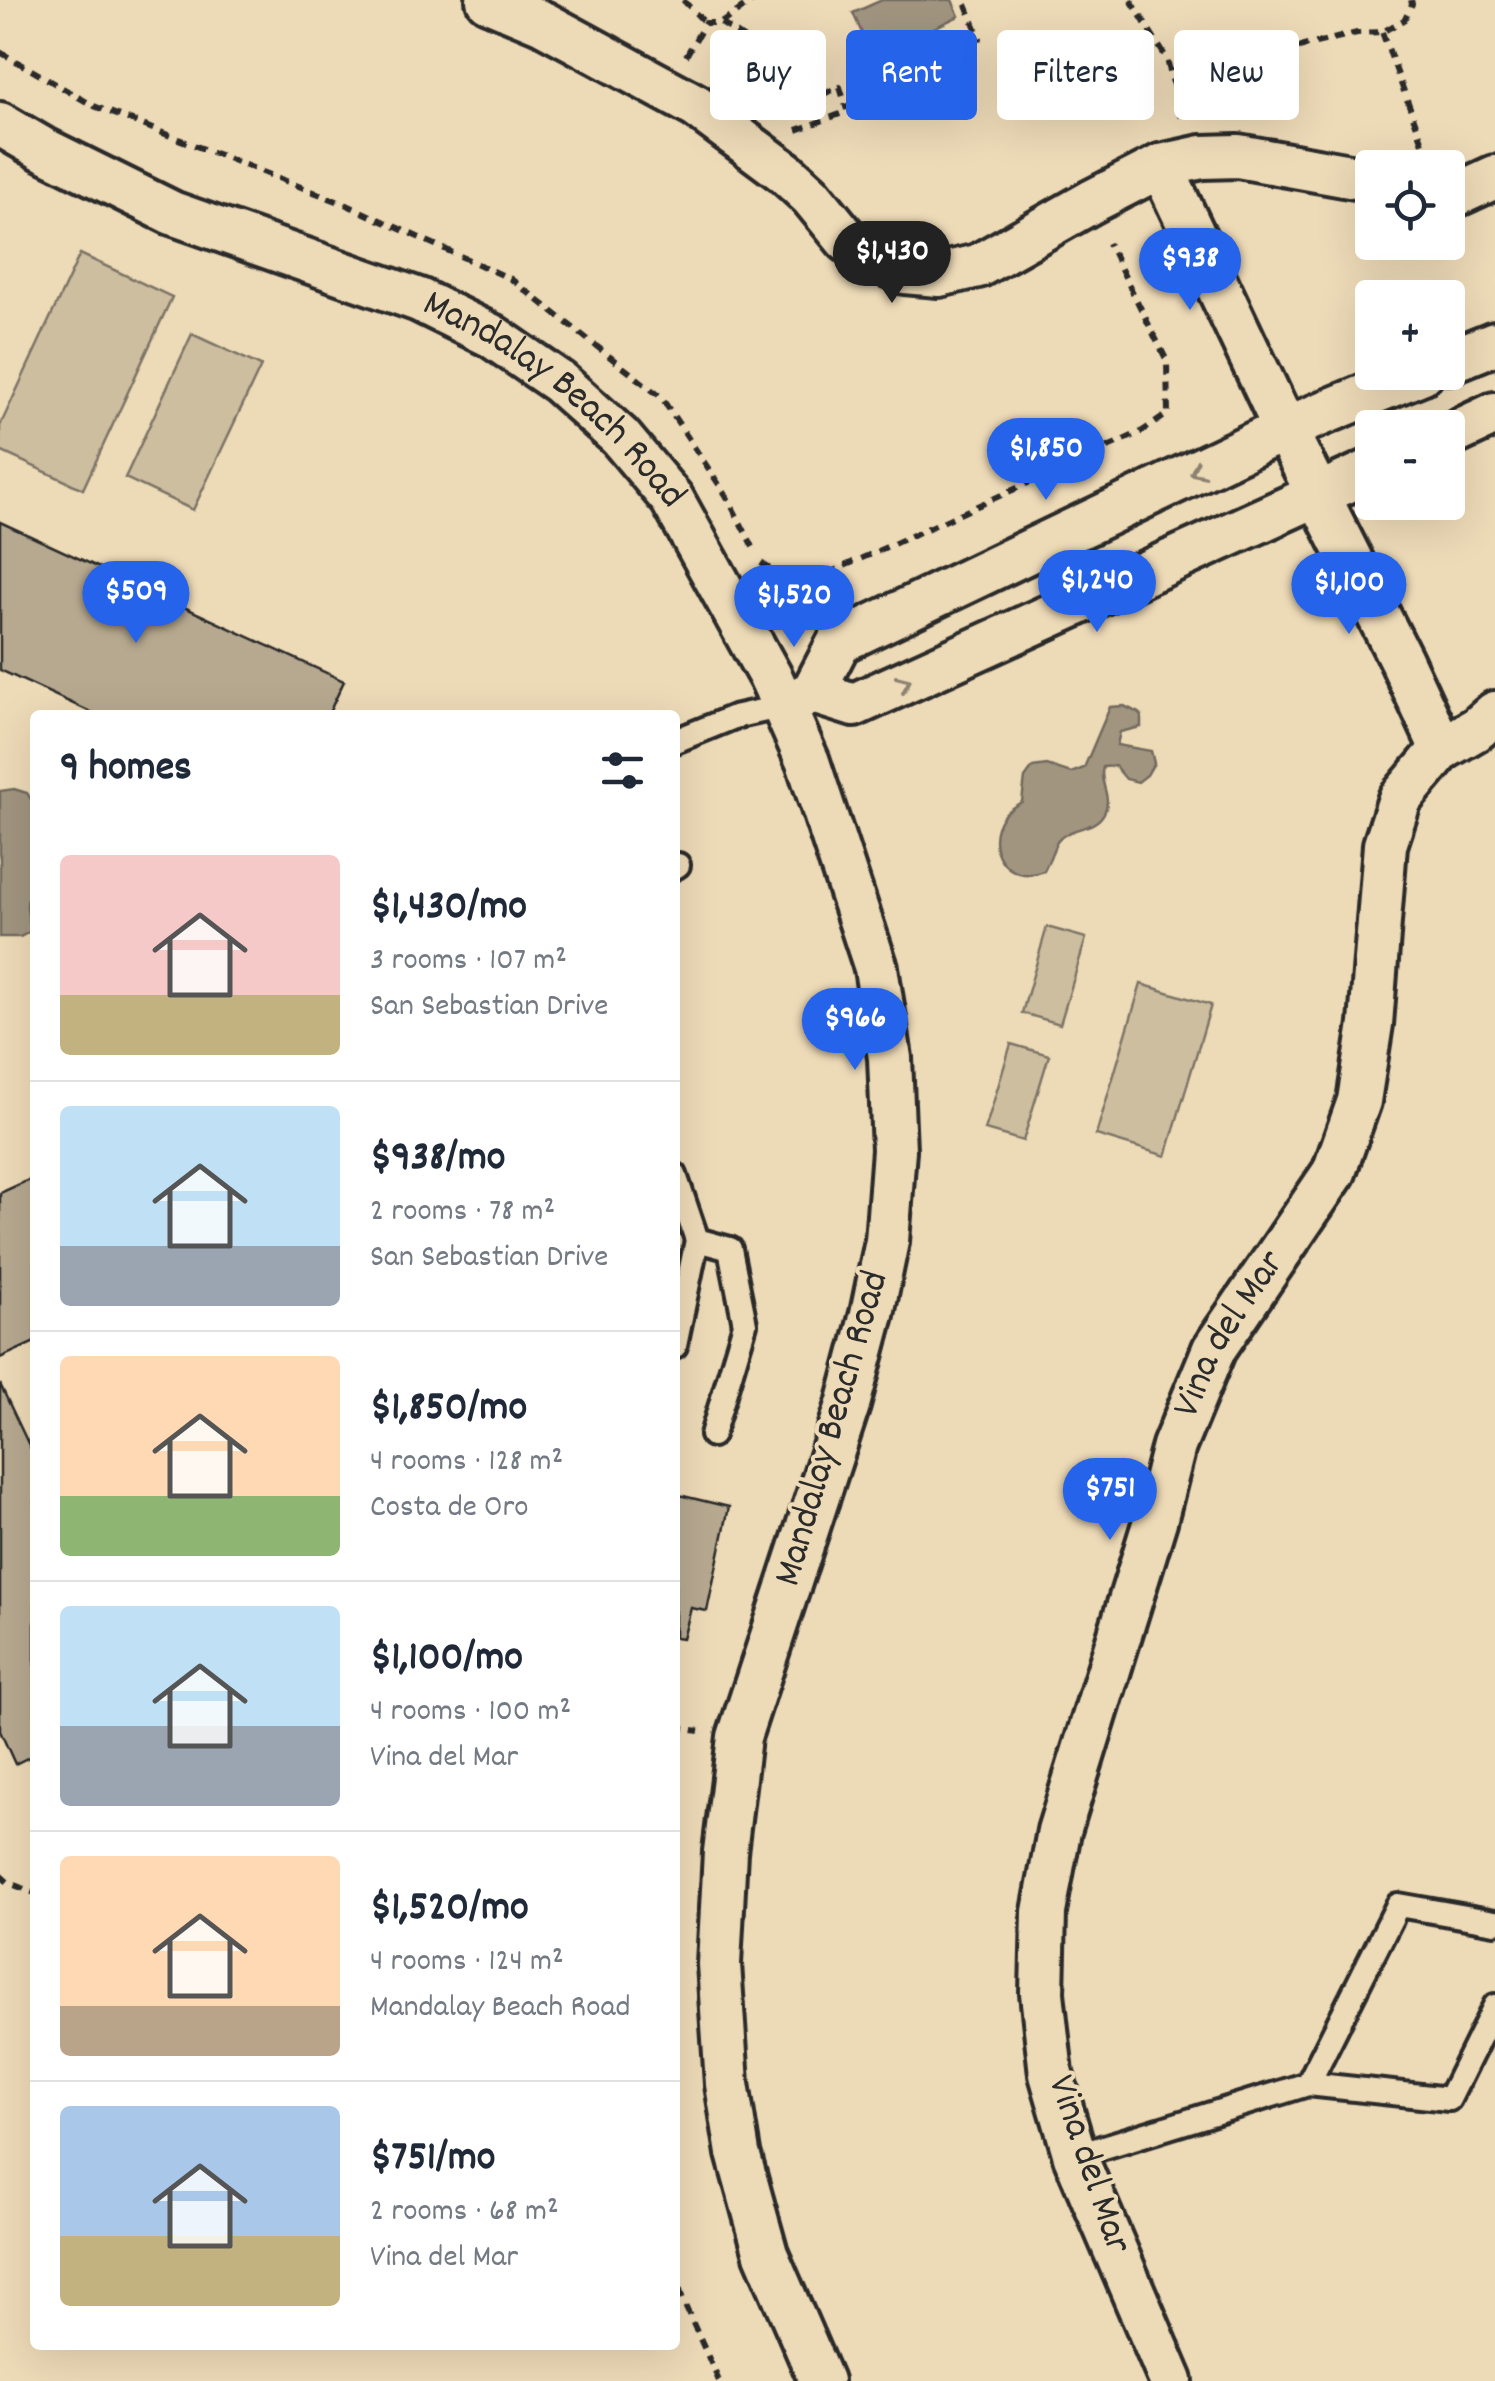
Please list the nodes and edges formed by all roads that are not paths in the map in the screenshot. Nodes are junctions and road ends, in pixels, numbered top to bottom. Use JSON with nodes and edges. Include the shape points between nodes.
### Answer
{"nodes":[{"id":1,"x":488,"y":0,"type":"edge"},
{"id":2,"x":549,"y":12,"type":"edge"},
{"id":3,"x":0,"y":124,"type":"edge"},
{"id":4,"x":1190,"y":161,"type":"junction"},
{"id":5,"x":1355,"y":177,"type":"edge"},
{"id":6,"x":1495,"y":177,"type":"edge"},
{"id":7,"x":1465,"y":191,"type":"edge"},
{"id":8,"x":1495,"y":343,"type":"edge"},
{"id":9,"x":1465,"y":355,"type":"edge"},
{"id":10,"x":1379,"y":390,"type":"edge"},
{"id":11,"x":1495,"y":414,"type":"edge"},
{"id":12,"x":1465,"y":428,"type":"edge"},
{"id":13,"x":1285,"y":429,"type":"junction"},
{"id":14,"x":1355,"y":478,"type":"edge"},
{"id":15,"x":1318,"y":495,"type":"junction"},
{"id":16,"x":798,"y":699,"type":"junction"},
{"id":17,"x":1495,"y":713,"type":"edge"},
{"id":18,"x":680,"y":739,"type":"edge"},
{"id":19,"x":1442,"y":749,"type":"junction"},
{"id":20,"x":680,"y":1190,"type":"edge"},
{"id":21,"x":697,"y":1240,"type":"junction"},
{"id":22,"x":680,"y":1324,"type":"edge"},
{"id":23,"x":712,"y":1435,"type":"dead end"},
{"id":24,"x":1495,"y":1922,"type":"edge"},
{"id":25,"x":1495,"y":2006,"type":"edge"},
{"id":26,"x":1308,"y":2084,"type":"junction"},
{"id":27,"x":1075,"y":2156,"type":"junction"},
{"id":28,"x":821,"y":2381,"type":"edge"},
{"id":29,"x":1171,"y":2381,"type":"edge"}],
"edges":[{"from":1,"to":2,"type":"street"},
{"from":2,"to":4,"type":"street","via":[[715,119],[811,196],[846,240],[905,272],[939,275],[978,266],[1091,202]]},
{"from":3,"to":16,"type":"street","name":"Mandalay Beach Road","via":[[172,213],[419,300],[492,336],[560,382],[620,437],[672,499],[772,680]]},
{"from":4,"to":5,"type":"street","via":[[1238,156]]},
{"from":4,"to":13,"type":"street"},
{"from":6,"to":7,"type":"street"},
{"from":8,"to":9,"type":"street"},
{"from":10,"to":13,"type":"street"},
{"from":11,"to":12,"type":"street"},
{"from":13,"to":15,"type":"street"},
{"from":13,"to":16,"type":"street","one_way":true,"via":[[839,642]]},
{"from":14,"to":15,"type":"street"},
{"from":16,"to":15,"type":"street","one_way":true,"via":[[854,705]]},
{"from":15,"to":19,"type":"street"},
{"from":16,"to":18,"type":"lane"},
{"from":16,"to":28,"type":"street","name":"Mandalay Beach Road","via":[[808,762],[876,968],[890,1058],[894,1150],[886,1241],[848,1405],[739,1737],[719,1964],[738,2152],[766,2254]]},
{"from":17,"to":19,"type":"street","name":"Vina del Mar"},
{"from":19,"to":27,"type":"street","name":"Vina del Mar","via":[[1400,799],[1384,844],[1371,1024],[1359,1101],[1334,1172],[1214,1349],[1181,1430],[1058,1832],[1044,1912],[1042,1993],[1051,2074]]},
{"from":20,"to":21,"type":"lane"},
{"from":21,"to":22,"type":"lane"},
{"from":21,"to":23,"type":"lane","via":[[730,1250],[746,1324]]},
{"from":24,"to":26,"type":"lane","via":[[1398,1905]]},
{"from":25,"to":26,"type":"lane","via":[[1448,2099]]},
{"from":26,"to":27,"type":"lane"},
{"from":27,"to":29,"type":"street","name":"Vina del Mar"}]}
